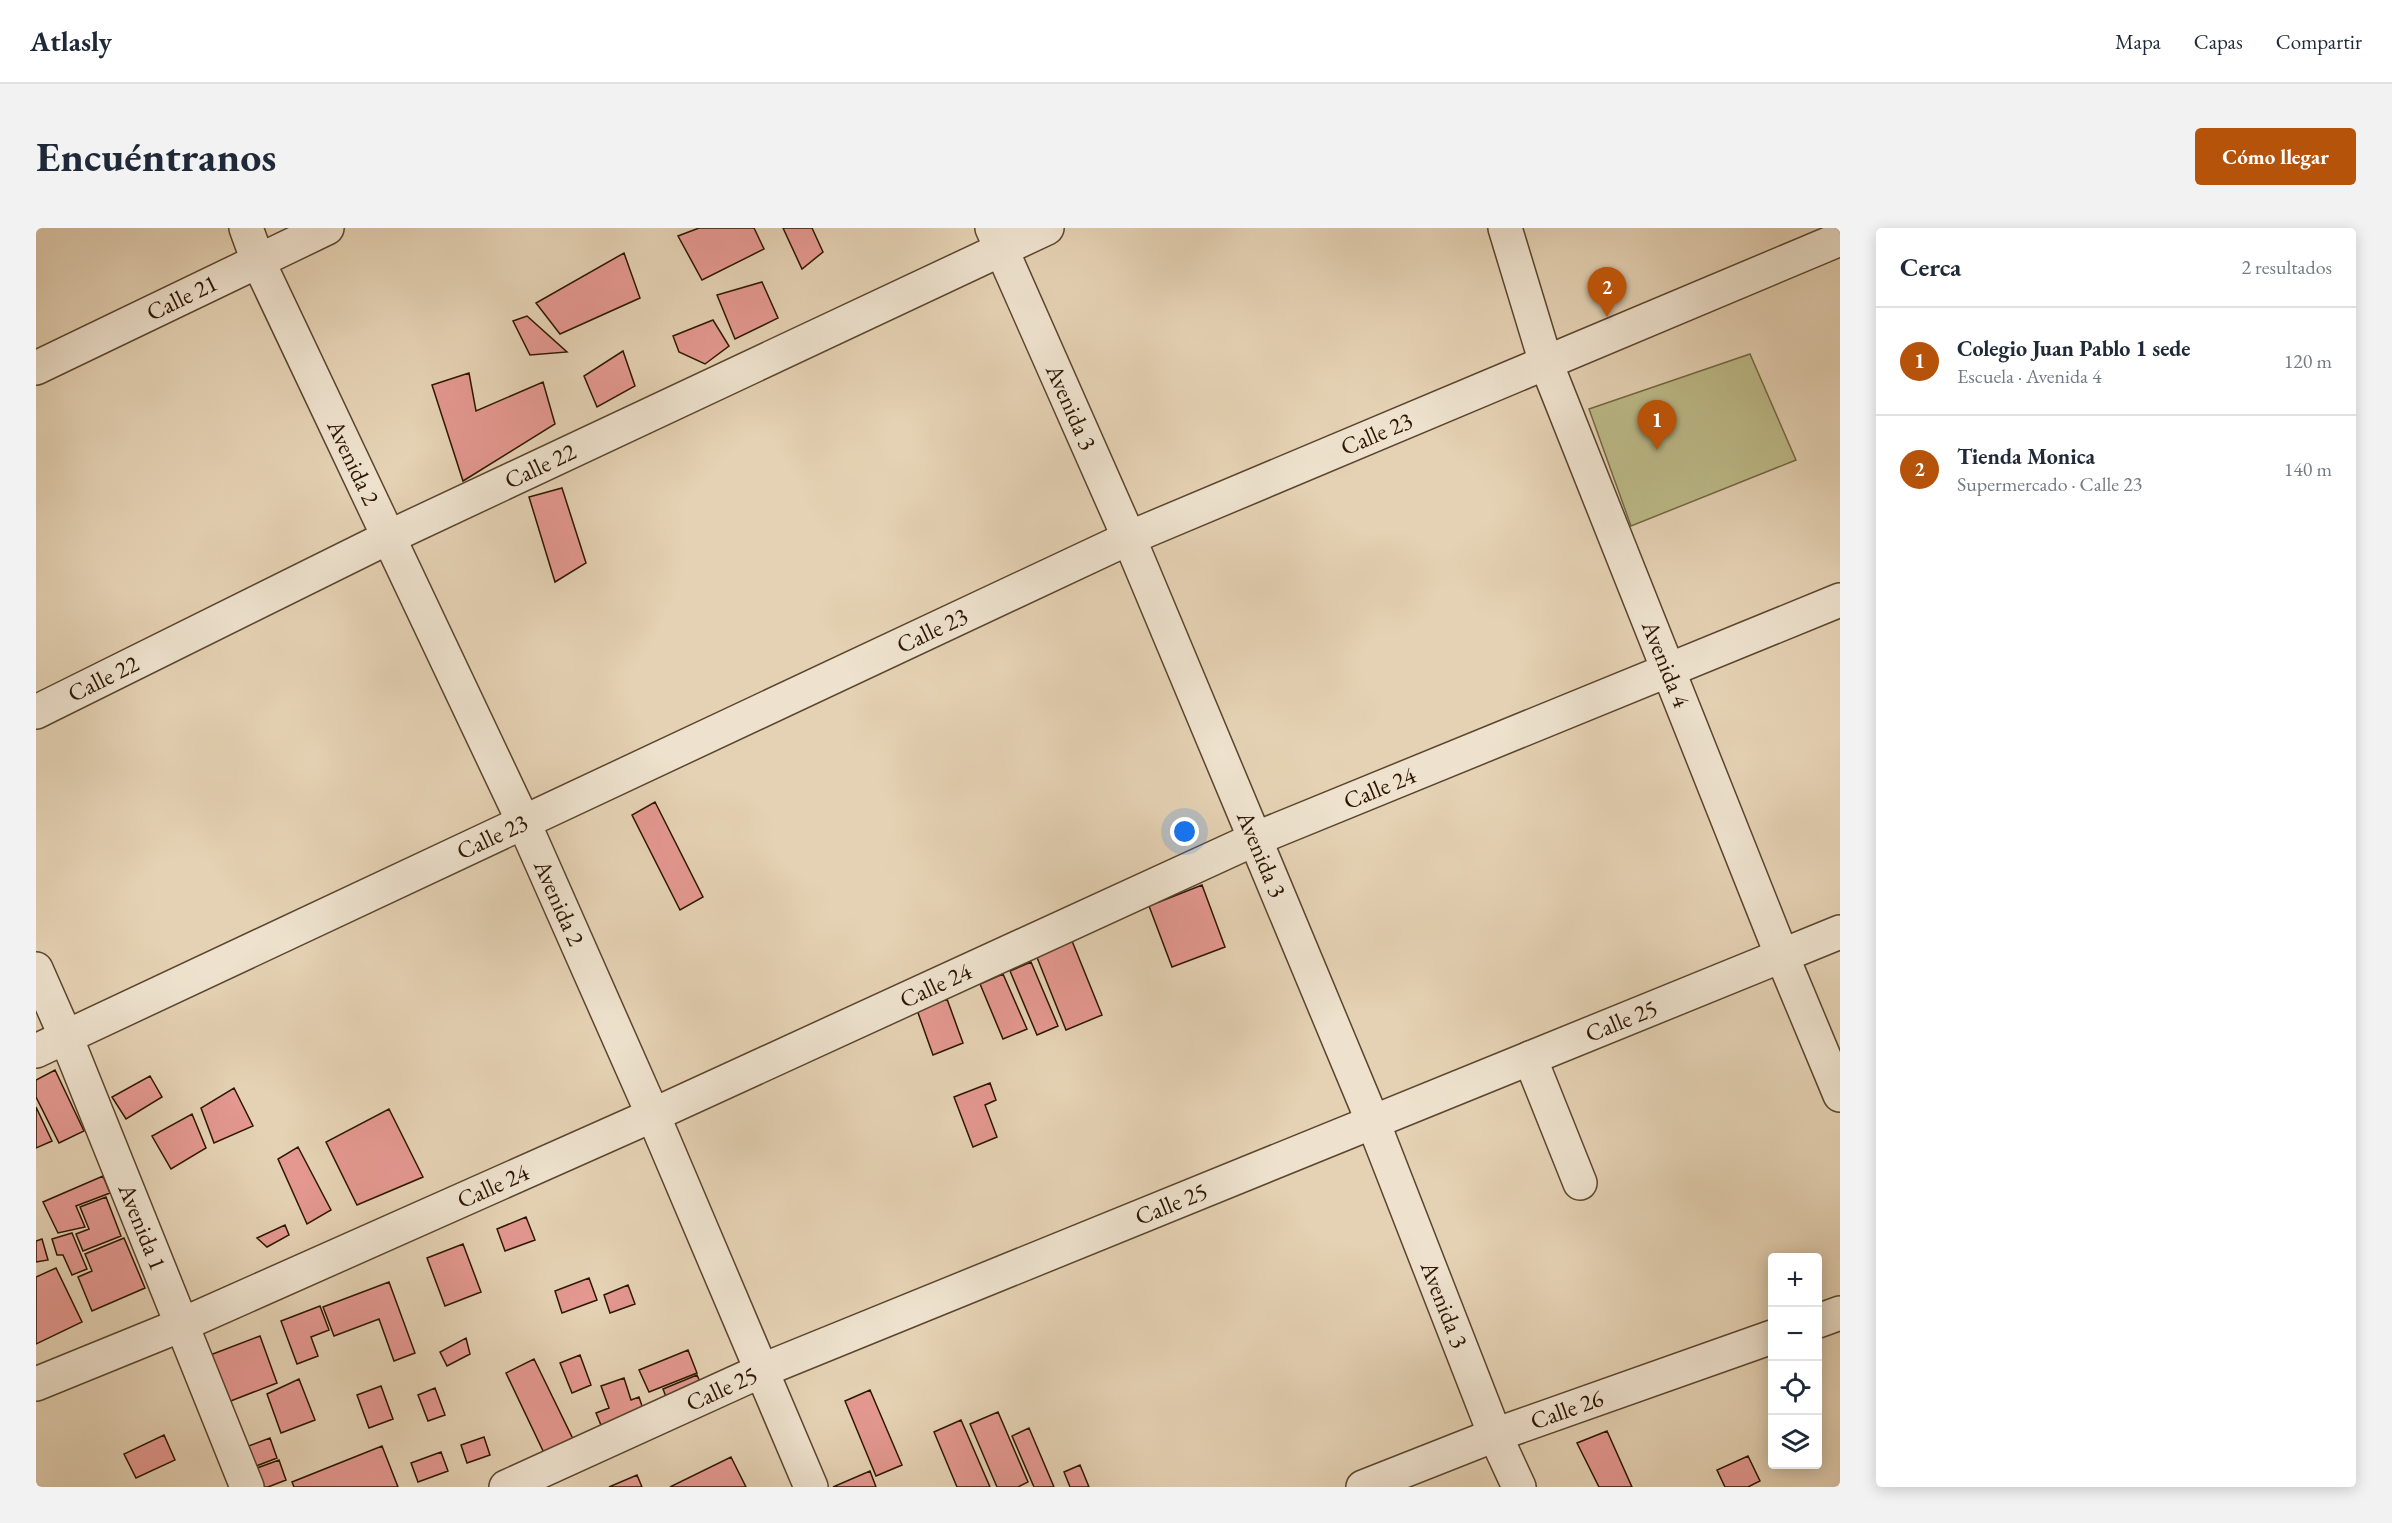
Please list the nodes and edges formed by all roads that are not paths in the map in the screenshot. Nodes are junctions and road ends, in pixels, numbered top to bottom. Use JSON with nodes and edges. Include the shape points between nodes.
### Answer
{"nodes":[{"id":1,"x":246,"y":228,"type":"edge"},
{"id":2,"x":327,"y":228,"type":"edge"},
{"id":3,"x":1047,"y":228,"type":"edge"},
{"id":4,"x":1505,"y":228,"type":"edge"},
{"id":5,"x":996,"y":239,"type":"edge"},
{"id":6,"x":1840,"y":239,"type":"edge"},
{"id":7,"x":258,"y":261,"type":"junction"},
{"id":8,"x":1546,"y":363,"type":"junction"},
{"id":9,"x":36,"y":368,"type":"edge"},
{"id":10,"x":389,"y":537,"type":"junction"},
{"id":11,"x":1129,"y":538,"type":"junction"},
{"id":12,"x":1840,"y":600,"type":"edge"},
{"id":13,"x":1668,"y":669,"type":"junction"},
{"id":14,"x":36,"y":711,"type":"edge"},
{"id":15,"x":523,"y":821,"type":"junction"},
{"id":16,"x":1255,"y":839,"type":"junction"},
{"id":17,"x":1840,"y":932,"type":"edge"},
{"id":18,"x":1782,"y":956,"type":"junction"},
{"id":19,"x":36,"y":969,"type":"edge"},
{"id":20,"x":66,"y":1037,"type":"junction"},
{"id":21,"x":36,"y":1051,"type":"edge"},
{"id":22,"x":1530,"y":1058,"type":"junction"},
{"id":23,"x":1840,"y":1095,"type":"edge"},
{"id":24,"x":653,"y":1115,"type":"junction"},
{"id":25,"x":1373,"y":1122,"type":"junction"},
{"id":26,"x":1580,"y":1183,"type":"dead end"},
{"id":27,"x":1840,"y":1313,"type":"edge"},
{"id":28,"x":1822,"y":1320,"type":"edge"},
{"id":29,"x":181,"y":1325,"type":"junction"},
{"id":30,"x":1768,"y":1339,"type":"edge"},
{"id":31,"x":763,"y":1370,"type":"junction"},
{"id":32,"x":36,"y":1384,"type":"edge"},
{"id":33,"x":1496,"y":1435,"type":"junction"},
{"id":34,"x":247,"y":1487,"type":"edge"},
{"id":35,"x":506,"y":1487,"type":"edge"},
{"id":36,"x":812,"y":1487,"type":"edge"},
{"id":37,"x":1363,"y":1487,"type":"edge"},
{"id":38,"x":1519,"y":1487,"type":"edge"}],
"edges":[{"from":1,"to":7,"type":"street","name":"Avenida 2"},
{"from":2,"to":7,"type":"street","name":"Calle 21"},
{"from":3,"to":5,"type":"street","name":"Calle 22"},
{"from":4,"to":8,"type":"street","name":"Avenida 4"},
{"from":5,"to":10,"type":"street","name":"Calle 22"},
{"from":5,"to":11,"type":"street","name":"Avenida 3"},
{"from":6,"to":8,"type":"street","name":"Calle 23"},
{"from":7,"to":9,"type":"street","name":"Calle 21"},
{"from":7,"to":10,"type":"street","name":"Avenida 2"},
{"from":8,"to":11,"type":"street","name":"Calle 23"},
{"from":8,"to":13,"type":"street","name":"Avenida 4"},
{"from":10,"to":14,"type":"street","name":"Calle 22"},
{"from":10,"to":15,"type":"street","name":"Avenida 2"},
{"from":11,"to":15,"type":"street","name":"Calle 23"},
{"from":11,"to":16,"type":"street","name":"Avenida 3"},
{"from":12,"to":13,"type":"street","name":"Calle 24"},
{"from":13,"to":16,"type":"street","name":"Calle 24"},
{"from":13,"to":18,"type":"street","name":"Avenida 4"},
{"from":15,"to":20,"type":"street","name":"Calle 23"},
{"from":15,"to":24,"type":"street","name":"Avenida 2"},
{"from":16,"to":24,"type":"street","name":"Calle 24"},
{"from":16,"to":25,"type":"street","name":"Avenida 3"},
{"from":17,"to":18,"type":"street","name":"Calle 25"},
{"from":18,"to":22,"type":"street","name":"Calle 25"},
{"from":18,"to":23,"type":"street","name":"Avenida 4"},
{"from":19,"to":20,"type":"street","name":"Avenida 1"},
{"from":20,"to":21,"type":"street","name":"Calle 23"},
{"from":20,"to":29,"type":"street","name":"Avenida 1"},
{"from":22,"to":25,"type":"street","name":"Calle 25"},
{"from":22,"to":26,"type":"street"},
{"from":24,"to":29,"type":"street","name":"Calle 24"},
{"from":24,"to":31,"type":"street","name":"Avenida 2"},
{"from":25,"to":31,"type":"street","name":"Calle 25"},
{"from":25,"to":33,"type":"street","name":"Avenida 3"},
{"from":27,"to":28,"type":"street"},
{"from":29,"to":32,"type":"street","name":"Calle 24"},
{"from":29,"to":34,"type":"street","name":"Avenida 1"},
{"from":30,"to":33,"type":"street","name":"Calle 26"},
{"from":31,"to":35,"type":"street","name":"Calle 25"},
{"from":31,"to":36,"type":"street","name":"Avenida 2"},
{"from":33,"to":37,"type":"street","name":"Calle 26"},
{"from":33,"to":38,"type":"street","name":"Avenida 3"}]}
